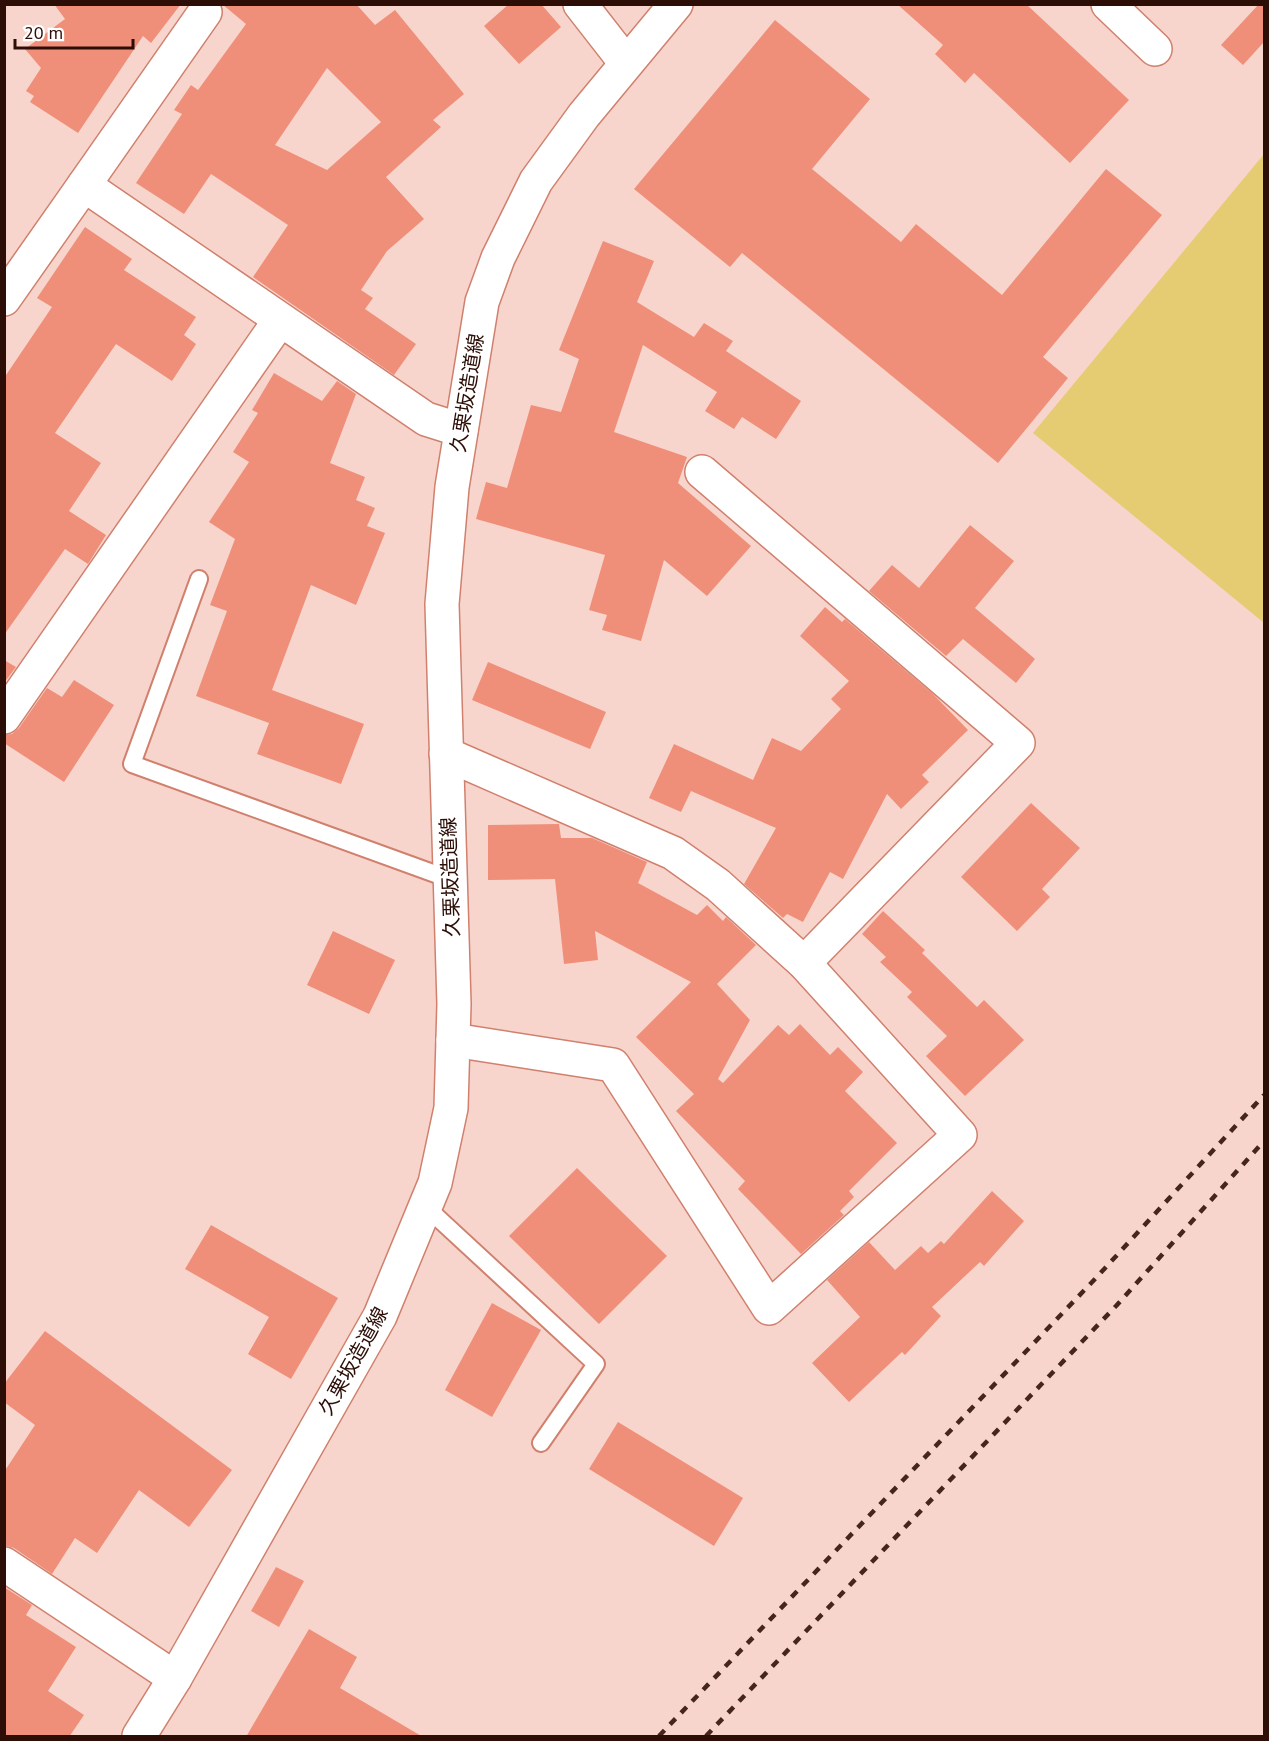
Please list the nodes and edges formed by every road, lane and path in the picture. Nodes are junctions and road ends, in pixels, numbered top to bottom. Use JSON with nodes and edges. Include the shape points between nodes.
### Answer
{"nodes":[{"id":1,"x":580,"y":4,"type":"edge"},
{"id":2,"x":676,"y":4,"type":"edge"},
{"id":3,"x":1108,"y":4,"type":"edge"},
{"id":4,"x":205,"y":12,"type":"dead end"},
{"id":5,"x":1155,"y":49,"type":"dead end"},
{"id":6,"x":626,"y":63,"type":"junction"},
{"id":7,"x":84,"y":184,"type":"junction"},
{"id":8,"x":4,"y":299,"type":"edge"},
{"id":9,"x":280,"y":320,"type":"junction"},
{"id":10,"x":461,"y":430,"type":"junction"},
{"id":11,"x":702,"y":472,"type":"dead end"},
{"id":12,"x":199,"y":579,"type":"dead end"},
{"id":13,"x":4,"y":717,"type":"edge"},
{"id":14,"x":446,"y":754,"type":"junction"},
{"id":15,"x":452,"y":880,"type":"junction"},
{"id":16,"x":804,"y":963,"type":"junction"},
{"id":17,"x":453,"y":1040,"type":"junction"},
{"id":18,"x":425,"y":1206,"type":"junction"},
{"id":19,"x":541,"y":1443,"type":"dead end"},
{"id":20,"x":4,"y":1564,"type":"edge"},
{"id":21,"x":175,"y":1678,"type":"junction"},
{"id":22,"x":138,"y":1737,"type":"edge"}],
"edges":[{"from":1,"to":6,"type":"street"},
{"from":2,"to":6,"type":"street","name":"久栗坂造道線"},
{"from":3,"to":5,"type":"street"},
{"from":4,"to":7,"type":"street"},
{"from":6,"to":10,"type":"street","name":"久栗坂造道線","via":[[536,181],[498,258],[482,302]]},
{"from":7,"to":8,"type":"street"},
{"from":7,"to":9,"type":"street"},
{"from":9,"to":10,"type":"street","via":[[426,419]]},
{"from":9,"to":13,"type":"street"},
{"from":10,"to":14,"type":"street","name":"久栗坂造道線","via":[[442,604]]},
{"from":11,"to":16,"type":"street","via":[[1018,743]]},
{"from":12,"to":15,"type":"lane","via":[[132,764]]},
{"from":14,"to":15,"type":"street","name":"久栗坂造道線"},
{"from":14,"to":16,"type":"street","via":[[673,853],[718,885]]},
{"from":15,"to":17,"type":"street","name":"久栗坂造道線"},
{"from":16,"to":17,"type":"street","via":[[960,1135],[769,1308],[613,1065]]},
{"from":17,"to":18,"type":"street","name":"久栗坂造道線","via":[[451,1108],[435,1183]]},
{"from":18,"to":19,"type":"lane","via":[[596,1364]]},
{"from":18,"to":21,"type":"street","name":"久栗坂造道線","via":[[380,1316]]},
{"from":20,"to":21,"type":"street"},
{"from":21,"to":22,"type":"street","name":"久栗坂造道線"}]}
